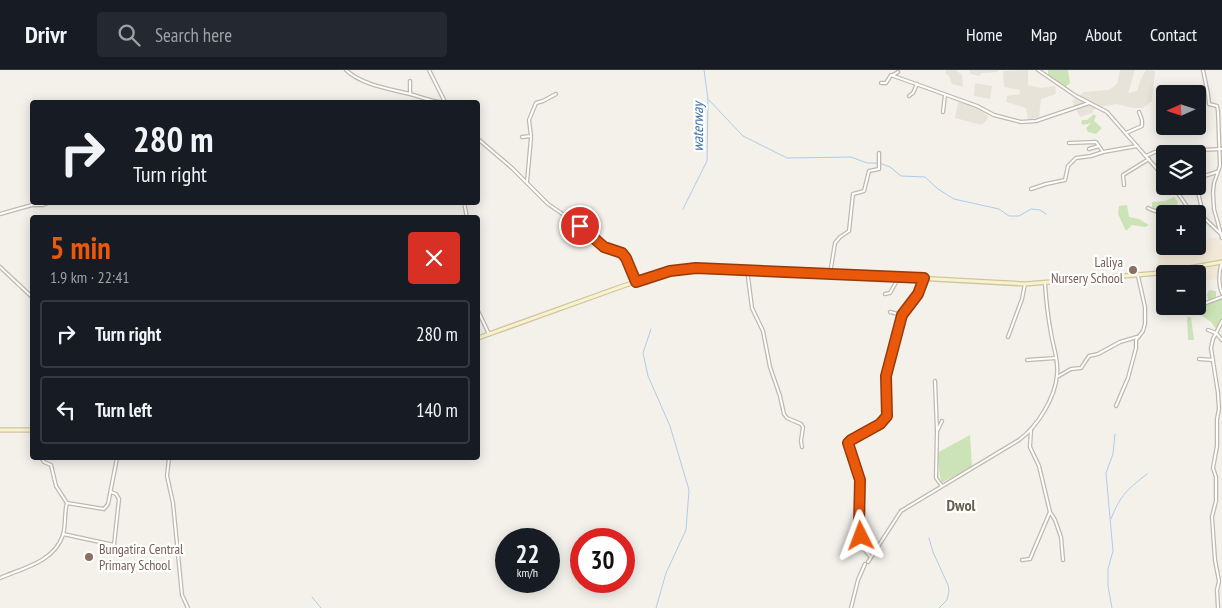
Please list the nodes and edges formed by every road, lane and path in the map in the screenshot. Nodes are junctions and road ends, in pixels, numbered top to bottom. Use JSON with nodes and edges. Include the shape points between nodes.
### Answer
{"nodes":[{"id":1,"x":346,"y":70,"type":"edge"},
{"id":2,"x":429,"y":70,"type":"edge"},
{"id":3,"x":1038,"y":70,"type":"edge"},
{"id":4,"x":1203,"y":70,"type":"edge"},
{"id":5,"x":898,"y":72,"type":"dead end"},
{"id":6,"x":893,"y":75,"type":"junction"},
{"id":7,"x":410,"y":81,"type":"dead end"},
{"id":8,"x":881,"y":83,"type":"dead end"},
{"id":9,"x":917,"y":84,"type":"junction"},
{"id":10,"x":410,"y":94,"type":"junction"},
{"id":11,"x":556,"y":94,"type":"dead end"},
{"id":12,"x":946,"y":95,"type":"junction"},
{"id":13,"x":909,"y":96,"type":"dead end"},
{"id":14,"x":430,"y":100,"type":"edge"},
{"id":15,"x":444,"y":100,"type":"edge"},
{"id":16,"x":1089,"y":103,"type":"junction"},
{"id":17,"x":942,"y":112,"type":"dead end"},
{"id":18,"x":1139,"y":112,"type":"dead end"},
{"id":19,"x":1126,"y":133,"type":"junction"},
{"id":20,"x":532,"y":136,"type":"junction"},
{"id":21,"x":522,"y":137,"type":"dead end"},
{"id":22,"x":480,"y":141,"type":"edge"},
{"id":23,"x":1070,"y":143,"type":"dead end"},
{"id":24,"x":1099,"y":146,"type":"junction"},
{"id":25,"x":1137,"y":146,"type":"junction"},
{"id":26,"x":1089,"y":149,"type":"dead end"},
{"id":27,"x":1220,"y":149,"type":"edge"},
{"id":28,"x":1103,"y":152,"type":"junction"},
{"id":29,"x":879,"y":153,"type":"dead end"},
{"id":30,"x":1146,"y":156,"type":"junction"},
{"id":31,"x":1148,"y":159,"type":"junction"},
{"id":32,"x":1156,"y":168,"type":"edge"},
{"id":33,"x":1218,"y":172,"type":"junction"},
{"id":34,"x":1206,"y":176,"type":"edge"},
{"id":35,"x":527,"y":182,"type":"junction"},
{"id":36,"x":1124,"y":185,"type":"dead end"},
{"id":37,"x":1031,"y":190,"type":"dead end"},
{"id":38,"x":30,"y":205,"type":"edge"},
{"id":39,"x":1148,"y":208,"type":"dead end"},
{"id":40,"x":1156,"y":212,"type":"edge"},
{"id":41,"x":0,"y":214,"type":"edge"},
{"id":42,"x":1206,"y":221,"type":"edge"},
{"id":43,"x":1218,"y":225,"type":"junction"},
{"id":44,"x":1212,"y":228,"type":"junction"},
{"id":45,"x":1222,"y":236,"type":"edge"},
{"id":46,"x":1222,"y":262,"type":"edge"},
{"id":47,"x":0,"y":267,"type":"edge"},
{"id":48,"x":747,"y":270,"type":"junction"},
{"id":49,"x":830,"y":274,"type":"junction"},
{"id":50,"x":1138,"y":275,"type":"junction"},
{"id":51,"x":899,"y":277,"type":"junction"},
{"id":52,"x":924,"y":278,"type":"junction"},
{"id":53,"x":636,"y":282,"type":"junction"},
{"id":54,"x":1044,"y":283,"type":"junction"},
{"id":55,"x":1025,"y":284,"type":"junction"},
{"id":56,"x":1222,"y":293,"type":"edge"},
{"id":57,"x":885,"y":294,"type":"dead end"},
{"id":58,"x":30,"y":295,"type":"edge"},
{"id":59,"x":1222,"y":297,"type":"edge"},
{"id":60,"x":1206,"y":302,"type":"edge"},
{"id":61,"x":890,"y":312,"type":"dead end"},
{"id":62,"x":480,"y":315,"type":"edge"},
{"id":63,"x":902,"y":315,"type":"junction"},
{"id":64,"x":1222,"y":321,"type":"edge"},
{"id":65,"x":1208,"y":330,"type":"dead end"},
{"id":66,"x":1216,"y":333,"type":"junction"},
{"id":67,"x":489,"y":334,"type":"junction"},
{"id":68,"x":480,"y":337,"type":"edge"},
{"id":69,"x":1138,"y":337,"type":"junction"},
{"id":70,"x":1008,"y":338,"type":"dead end"},
{"id":71,"x":1222,"y":340,"type":"edge"},
{"id":72,"x":1056,"y":358,"type":"junction"},
{"id":73,"x":1199,"y":359,"type":"dead end"},
{"id":74,"x":1027,"y":360,"type":"dead end"},
{"id":75,"x":1213,"y":360,"type":"junction"},
{"id":76,"x":1057,"y":377,"type":"junction"},
{"id":77,"x":935,"y":381,"type":"dead end"},
{"id":78,"x":1116,"y":406,"type":"dead end"},
{"id":79,"x":942,"y":421,"type":"dead end"},
{"id":80,"x":1031,"y":429,"type":"junction"},
{"id":81,"x":0,"y":430,"type":"edge"},
{"id":82,"x":30,"y":430,"type":"edge"},
{"id":83,"x":937,"y":430,"type":"junction"},
{"id":84,"x":802,"y":447,"type":"dead end"},
{"id":85,"x":42,"y":460,"type":"edge"},
{"id":86,"x":117,"y":460,"type":"edge"},
{"id":87,"x":169,"y":460,"type":"edge"},
{"id":88,"x":942,"y":486,"type":"junction"},
{"id":89,"x":111,"y":492,"type":"junction"},
{"id":90,"x":67,"y":503,"type":"junction"},
{"id":91,"x":1050,"y":512,"type":"junction"},
{"id":92,"x":63,"y":534,"type":"junction"},
{"id":93,"x":872,"y":558,"type":"junction"},
{"id":94,"x":1022,"y":560,"type":"dead end"},
{"id":95,"x":1064,"y":560,"type":"dead end"},
{"id":96,"x":868,"y":562,"type":"dead end"},
{"id":97,"x":865,"y":564,"type":"dead end"},
{"id":98,"x":0,"y":578,"type":"edge"},
{"id":99,"x":1217,"y":593,"type":"junction"},
{"id":100,"x":1222,"y":593,"type":"edge"},
{"id":101,"x":188,"y":608,"type":"edge"},
{"id":102,"x":851,"y":608,"type":"edge"},
{"id":103,"x":1218,"y":608,"type":"edge"}],
"edges":[{"from":1,"to":10,"type":"street","via":[[363,81]]},
{"from":2,"to":15,"type":"street"},
{"from":3,"to":16,"type":"street"},
{"from":4,"to":27,"type":"street","via":[[1209,104],[1217,106]]},
{"from":5,"to":6,"type":"street"},
{"from":6,"to":8,"type":"street","via":[[886,83]]},
{"from":6,"to":9,"type":"street"},
{"from":7,"to":10,"type":"street"},
{"from":9,"to":12,"type":"street"},
{"from":9,"to":13,"type":"street"},
{"from":10,"to":14,"type":"street"},
{"from":11,"to":20,"type":"street","via":[[536,103],[529,120]]},
{"from":12,"to":16,"type":"street","via":[[994,115],[1021,122],[1036,121]]},
{"from":12,"to":17,"type":"street"},
{"from":16,"to":19,"type":"street","via":[[1108,112]]},
{"from":18,"to":19,"type":"street","via":[[1142,126]]},
{"from":19,"to":25,"type":"street"},
{"from":20,"to":21,"type":"street"},
{"from":20,"to":35,"type":"street"},
{"from":22,"to":35,"type":"street"},
{"from":23,"to":24,"type":"street","via":[[1096,142]]},
{"from":24,"to":26,"type":"street"},
{"from":24,"to":28,"type":"street"},
{"from":25,"to":28,"type":"street"},
{"from":25,"to":30,"type":"street"},
{"from":27,"to":30,"type":"street","via":[[1155,152]]},
{"from":27,"to":33,"type":"street"},
{"from":28,"to":37,"type":"street","via":[[1076,158],[1068,166],[1065,180]]},
{"from":29,"to":49,"type":"street","via":[[878,169],[869,171],[864,192],[853,194],[849,231],[835,243]]},
{"from":30,"to":31,"type":"street"},
{"from":31,"to":32,"type":"street"},
{"from":31,"to":36,"type":"street","via":[[1123,175]]},
{"from":33,"to":34,"type":"street"},
{"from":33,"to":43,"type":"street","via":[[1213,193]]},
{"from":35,"to":53,"type":"street","via":[[548,204],[604,247],[622,253]]},
{"from":38,"to":41,"type":"street"},
{"from":39,"to":40,"type":"street"},
{"from":42,"to":44,"type":"street"},
{"from":43,"to":44,"type":"street"},
{"from":43,"to":45,"type":"street"},
{"from":44,"to":45,"type":"street"},
{"from":46,"to":50,"type":"street"},
{"from":46,"to":56,"type":"street","via":[[1219,274]]},
{"from":47,"to":58,"type":"street"},
{"from":48,"to":49,"type":"street"},
{"from":48,"to":53,"type":"street","via":[[680,268]]},
{"from":48,"to":84,"type":"street","via":[[752,308],[763,331],[784,414],[803,427]]},
{"from":49,"to":51,"type":"street"},
{"from":50,"to":54,"type":"street"},
{"from":50,"to":69,"type":"street","via":[[1146,310],[1145,327]]},
{"from":51,"to":52,"type":"street"},
{"from":51,"to":57,"type":"street","via":[[890,293]]},
{"from":52,"to":55,"type":"street"},
{"from":52,"to":63,"type":"street","via":[[918,294]]},
{"from":53,"to":67,"type":"street"},
{"from":54,"to":55,"type":"street"},
{"from":54,"to":72,"type":"street"},
{"from":55,"to":70,"type":"street"},
{"from":59,"to":60,"type":"street"},
{"from":61,"to":63,"type":"street"},
{"from":62,"to":67,"type":"street"},
{"from":63,"to":93,"type":"street","via":[[886,376],[887,416],[880,424],[848,443],[860,480],[861,536]]},
{"from":64,"to":66,"type":"street"},
{"from":65,"to":66,"type":"street"},
{"from":66,"to":71,"type":"street"},
{"from":66,"to":75,"type":"street","via":[[1211,346]]},
{"from":67,"to":68,"type":"street"},
{"from":69,"to":76,"type":"street","via":[[1089,356],[1081,368]]},
{"from":69,"to":78,"type":"street","via":[[1128,378]]},
{"from":72,"to":74,"type":"street"},
{"from":72,"to":76,"type":"street"},
{"from":73,"to":75,"type":"street"},
{"from":75,"to":99,"type":"street","via":[[1218,393],[1212,517]]},
{"from":76,"to":80,"type":"street","via":[[1045,408]]},
{"from":77,"to":83,"type":"street"},
{"from":79,"to":83,"type":"street"},
{"from":80,"to":88,"type":"street","via":[[1008,447]]},
{"from":80,"to":91,"type":"street","via":[[1030,447]]},
{"from":81,"to":82,"type":"street"},
{"from":83,"to":88,"type":"street","via":[[936,478]]},
{"from":85,"to":90,"type":"street","via":[[51,465],[56,486]]},
{"from":86,"to":89,"type":"street"},
{"from":87,"to":101,"type":"street","via":[[167,476],[174,503],[182,595]]},
{"from":88,"to":93,"type":"street","via":[[901,511]]},
{"from":89,"to":90,"type":"street","via":[[104,509]]},
{"from":89,"to":92,"type":"street","via":[[119,499],[114,545]]},
{"from":90,"to":92,"type":"street"},
{"from":91,"to":94,"type":"street","via":[[1030,559]]},
{"from":91,"to":95,"type":"street","via":[[1061,536]]},
{"from":92,"to":98,"type":"street","via":[[46,558]]},
{"from":93,"to":96,"type":"street"},
{"from":97,"to":102,"type":"street"},
{"from":99,"to":100,"type":"street"},
{"from":99,"to":103,"type":"street"}]}
